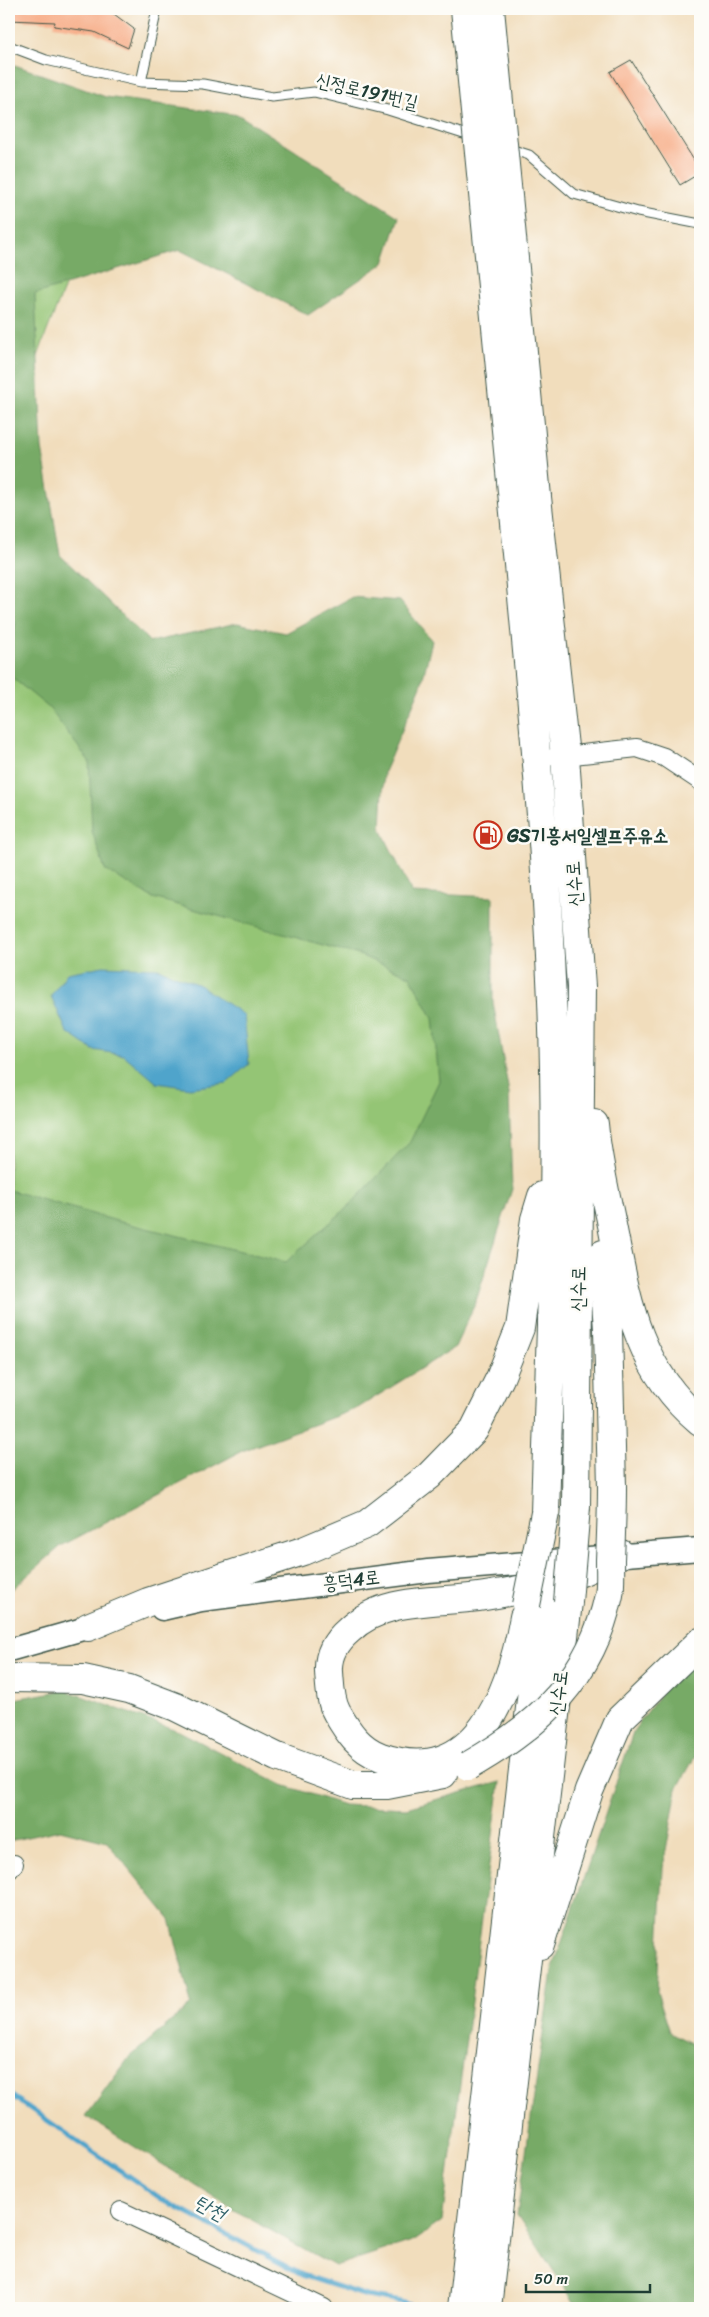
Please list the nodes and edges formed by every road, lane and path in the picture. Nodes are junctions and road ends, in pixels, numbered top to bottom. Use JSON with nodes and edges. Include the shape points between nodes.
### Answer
{"nodes":[{"id":1,"x":157,"y":9,"type":"edge"},
{"id":2,"x":465,"y":9,"type":"edge"},
{"id":3,"x":490,"y":9,"type":"edge"},
{"id":4,"x":9,"y":46,"type":"edge"},
{"id":5,"x":141,"y":82,"type":"junction"},
{"id":6,"x":700,"y":224,"type":"edge"},
{"id":7,"x":525,"y":500,"type":"junction"},
{"id":8,"x":565,"y":756,"type":"junction"},
{"id":9,"x":537,"y":760,"type":"junction"},
{"id":10,"x":700,"y":781,"type":"edge"},
{"id":11,"x":581,"y":987,"type":"junction"},
{"id":12,"x":596,"y":1147,"type":"junction"},
{"id":13,"x":555,"y":1152,"type":"junction"},
{"id":14,"x":700,"y":1421,"type":"edge"},
{"id":15,"x":700,"y":1549,"type":"edge"},
{"id":16,"x":621,"y":1554,"type":"junction"},
{"id":17,"x":534,"y":1604,"type":"junction"},
{"id":18,"x":88,"y":1627,"type":"junction"},
{"id":19,"x":700,"y":1642,"type":"edge"},
{"id":20,"x":9,"y":1650,"type":"edge"},
{"id":21,"x":9,"y":1678,"type":"edge"},
{"id":22,"x":522,"y":2004,"type":"junction"},
{"id":23,"x":501,"y":2081,"type":"junction"},
{"id":24,"x":121,"y":2211,"type":"dead end"},
{"id":25,"x":324,"y":2308,"type":"edge"},
{"id":26,"x":462,"y":2308,"type":"edge"},
{"id":27,"x":487,"y":2308,"type":"edge"}],
"edges":[{"from":1,"to":5,"type":"lane"},
{"from":2,"to":7,"type":"main road","bridge":true},
{"from":3,"to":7,"type":"main road","bridge":true},
{"from":4,"to":5,"type":"lane","name":"신정로191번길","via":[[46,60]]},
{"from":5,"to":6,"type":"lane","name":"신정로191번길","via":[[203,84],[272,97],[314,92],[388,110],[529,155],[574,194],[638,212]]},
{"from":7,"to":8,"type":"main road","name":"신수로"},
{"from":7,"to":9,"type":"main road","name":"신수로"},
{"from":8,"to":9,"type":"street"},
{"from":8,"to":10,"type":"street","via":[[637,748],[664,757]]},
{"from":8,"to":11,"type":"main road","name":"신수로"},
{"from":9,"to":13,"type":"main road","name":"신수로","via":[[551,980]]},
{"from":11,"to":12,"type":"main road"},
{"from":11,"to":22,"type":"main road","name":"신수로","bridge":true,"via":[[576,1507]]},
{"from":12,"to":14,"type":"main road","via":[[623,1282],[636,1329],[671,1393]]},
{"from":12,"to":21,"type":"main road","bridge":true,"via":[[608,1330],[612,1487],[610,1593],[603,1617],[575,1678],[546,1712],[503,1746],[468,1766],[434,1777],[387,1785],[353,1785],[277,1756],[176,1707],[129,1689],[83,1679]]},
{"from":13,"to":17,"type":"main road","name":"신수로","bridge":true,"via":[[544,1513]]},
{"from":13,"to":18,"type":"main road","via":[[535,1219],[520,1328],[474,1430],[429,1476],[367,1524],[303,1551],[148,1602]]},
{"from":15,"to":16,"type":"street","name":"흥덕4로"},
{"from":16,"to":17,"type":"main road","via":[[565,1578],[484,1596],[396,1604],[368,1614],[340,1637],[329,1662],[334,1708],[349,1734],[365,1750],[394,1761],[425,1762],[462,1750],[490,1719],[503,1697]]},
{"from":16,"to":18,"type":"street","name":"흥덕4로","via":[[312,1584],[201,1600]]},
{"from":17,"to":23,"type":"main road","name":"신수로"},
{"from":18,"to":20,"type":"street","name":"흥덕4로"},
{"from":19,"to":22,"type":"main road","via":[[620,1719],[590,1791]]},
{"from":22,"to":23,"type":"main road","name":"신수로"},
{"from":23,"to":26,"type":"main road"},
{"from":23,"to":27,"type":"main road"},
{"from":24,"to":25,"type":"street"}]}
